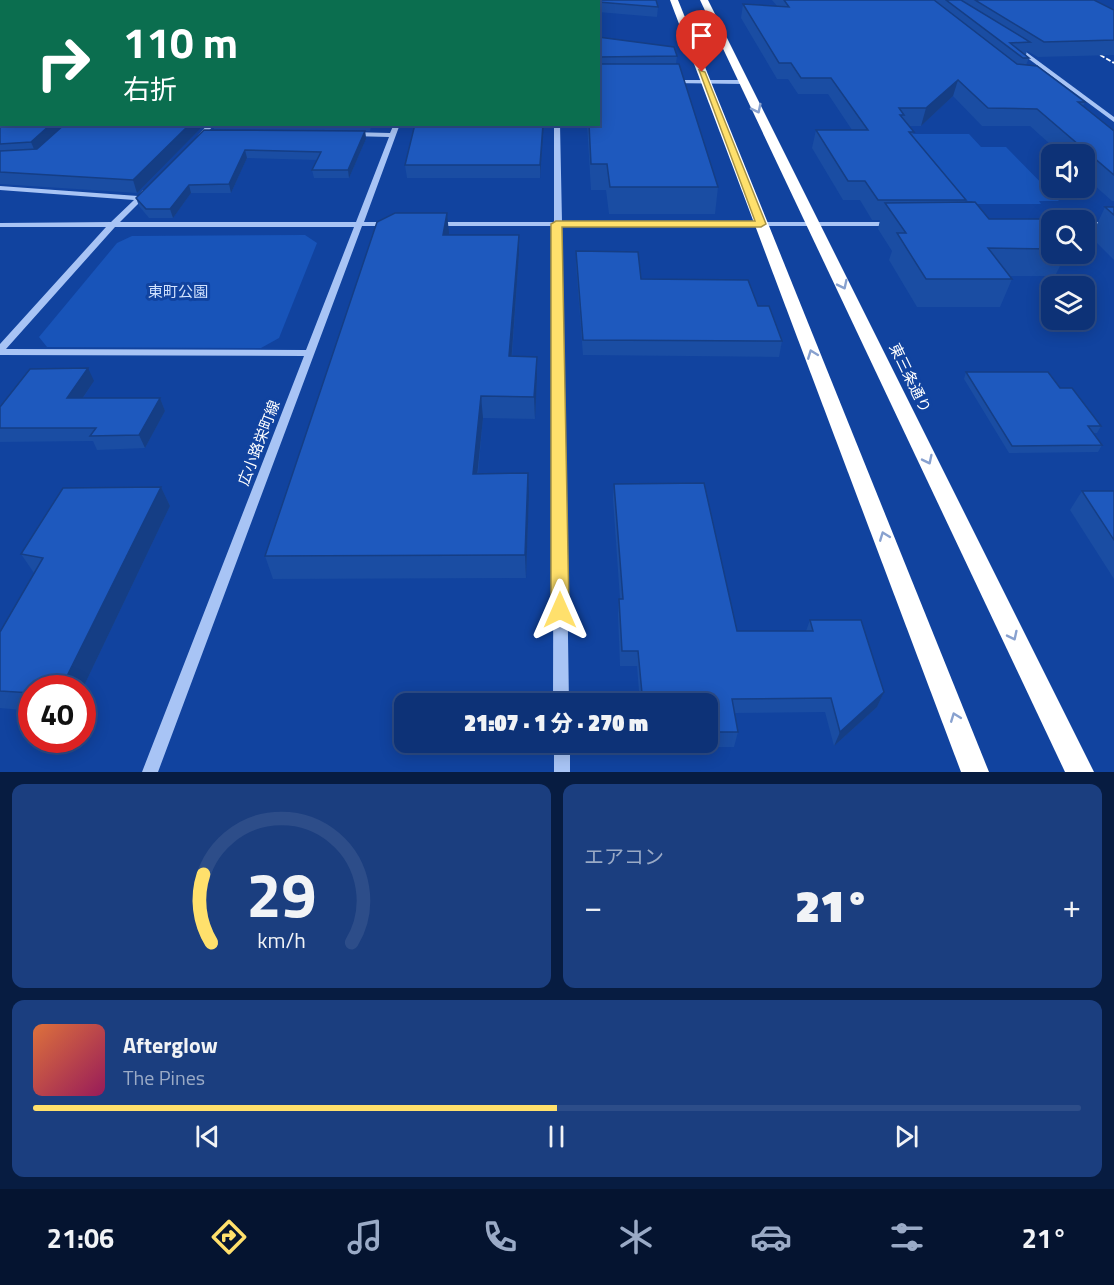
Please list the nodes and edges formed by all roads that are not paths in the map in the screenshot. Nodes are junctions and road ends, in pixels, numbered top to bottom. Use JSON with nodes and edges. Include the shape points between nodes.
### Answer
{"nodes":[{"id":1,"x":674,"y":0,"type":"edge"},
{"id":2,"x":705,"y":0,"type":"edge"},
{"id":3,"x":1011,"y":44,"type":"edge"},
{"id":4,"x":662,"y":82,"type":"edge"},
{"id":5,"x":706,"y":82,"type":"junction"},
{"id":6,"x":744,"y":82,"type":"junction"},
{"id":7,"x":1114,"y":120,"type":"edge"},
{"id":8,"x":557,"y":126,"type":"edge"},
{"id":9,"x":214,"y":129,"type":"edge"},
{"id":10,"x":395,"y":130,"type":"edge"},
{"id":11,"x":346,"y":134,"type":"edge"},
{"id":12,"x":188,"y":149,"type":"edge"},
{"id":13,"x":156,"y":182,"type":"edge"},
{"id":14,"x":0,"y":188,"type":"edge"},
{"id":15,"x":141,"y":198,"type":"junction"},
{"id":16,"x":114,"y":224,"type":"junction"},
{"id":17,"x":358,"y":224,"type":"junction"},
{"id":18,"x":398,"y":224,"type":"edge"},
{"id":19,"x":421,"y":224,"type":"edge"},
{"id":20,"x":556,"y":224,"type":"junction"},
{"id":21,"x":761,"y":224,"type":"junction"},
{"id":22,"x":814,"y":224,"type":"junction"},
{"id":23,"x":901,"y":224,"type":"edge"},
{"id":24,"x":1017,"y":224,"type":"edge"},
{"id":25,"x":1041,"y":224,"type":"edge"},
{"id":26,"x":1095,"y":224,"type":"edge"},
{"id":27,"x":1114,"y":224,"type":"edge"},
{"id":28,"x":0,"y":225,"type":"edge"},
{"id":29,"x":0,"y":351,"type":"edge"},
{"id":30,"x":310,"y":353,"type":"junction"},
{"id":31,"x":561,"y":693,"type":"edge"},
{"id":32,"x":562,"y":753,"type":"edge"},
{"id":33,"x":150,"y":772,"type":"edge"},
{"id":34,"x":562,"y":772,"type":"edge"},
{"id":35,"x":975,"y":772,"type":"edge"},
{"id":36,"x":1080,"y":772,"type":"edge"}],
"edges":[{"from":1,"to":5,"type":"highway"},
{"from":2,"to":6,"type":"highway","name":"東三条通り"},
{"from":3,"to":7,"type":"street"},
{"from":4,"to":5,"type":"street"},
{"from":5,"to":6,"type":"street"},
{"from":5,"to":21,"type":"highway"},
{"from":6,"to":22,"type":"highway","name":"東三条通り","one_way":true},
{"from":8,"to":20,"type":"street"},
{"from":9,"to":12,"type":"street"},
{"from":10,"to":11,"type":"street"},
{"from":10,"to":17,"type":"street","name":"広小路栄町線"},
{"from":13,"to":15,"type":"street"},
{"from":14,"to":15,"type":"street"},
{"from":15,"to":16,"type":"street"},
{"from":16,"to":17,"type":"street"},
{"from":16,"to":28,"type":"street"},
{"from":16,"to":29,"type":"street"},
{"from":17,"to":18,"type":"street"},
{"from":17,"to":30,"type":"street","name":"広小路栄町線"},
{"from":19,"to":20,"type":"street"},
{"from":20,"to":21,"type":"street"},
{"from":20,"to":31,"type":"street"},
{"from":21,"to":22,"type":"street"},
{"from":35,"to":21,"type":"highway","one_way":true},
{"from":22,"to":23,"type":"street"},
{"from":22,"to":36,"type":"highway","name":"東三条通り","one_way":true},
{"from":24,"to":25,"type":"street"},
{"from":26,"to":27,"type":"street"},
{"from":29,"to":30,"type":"street"},
{"from":30,"to":33,"type":"street","name":"広小路栄町線"},
{"from":32,"to":34,"type":"street"}]}
